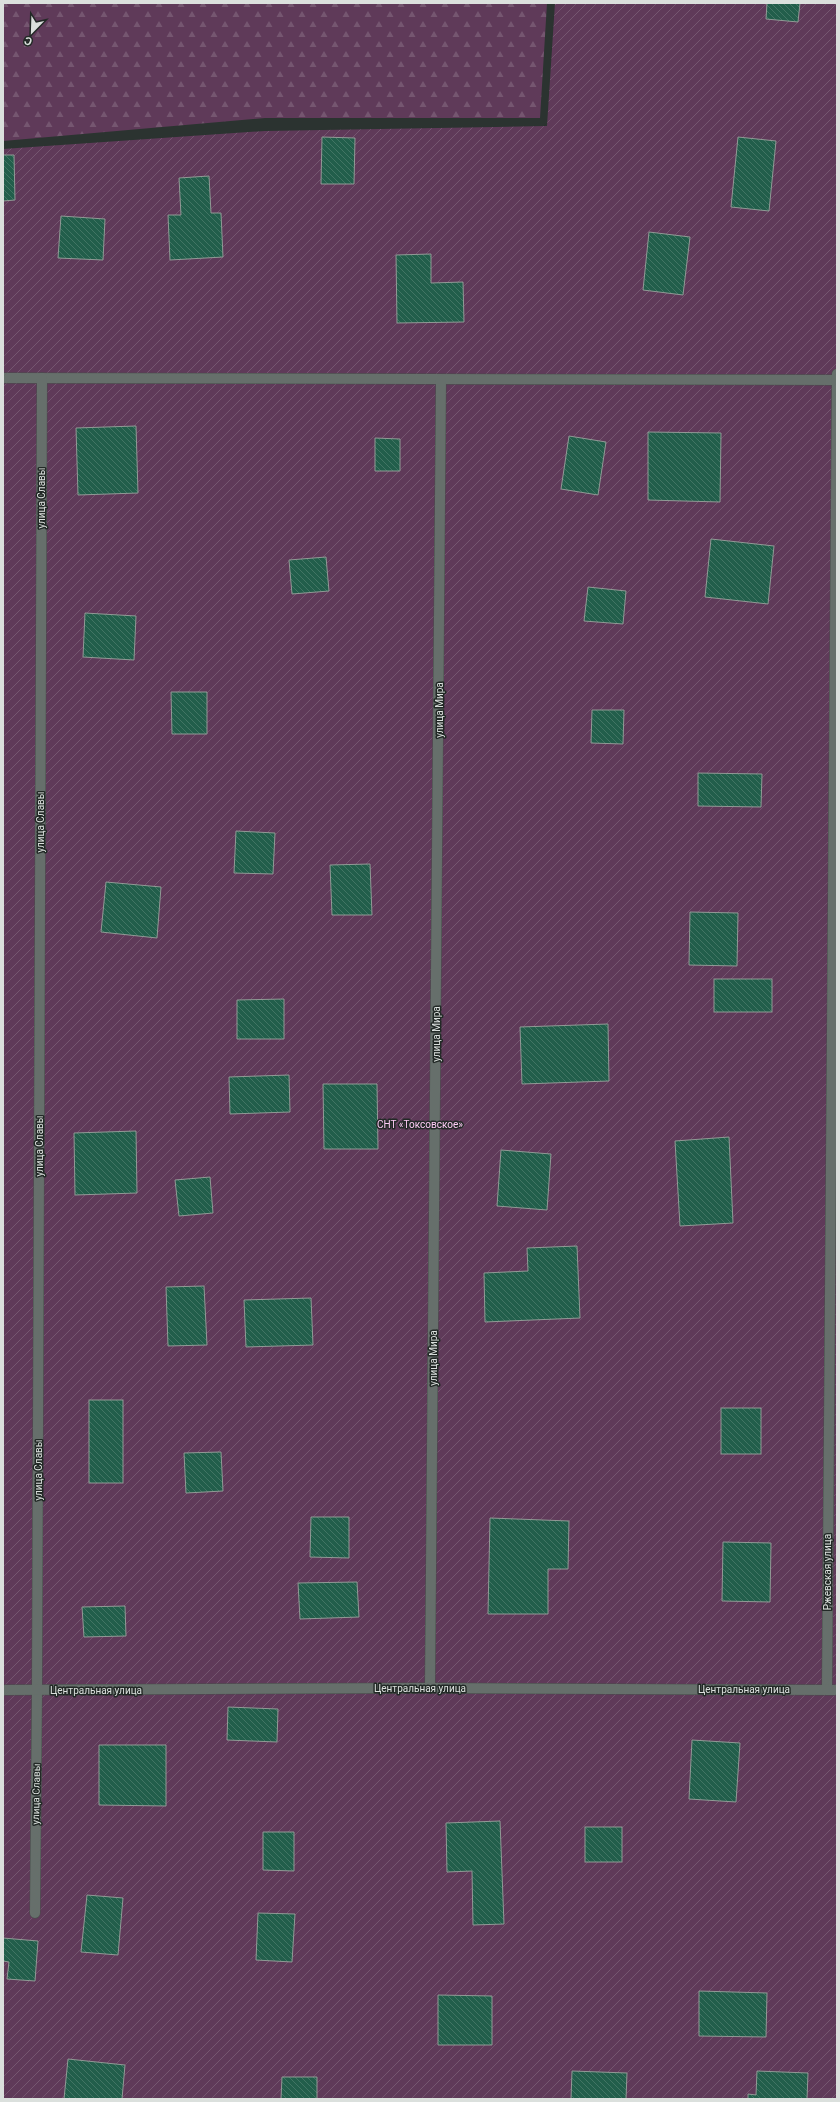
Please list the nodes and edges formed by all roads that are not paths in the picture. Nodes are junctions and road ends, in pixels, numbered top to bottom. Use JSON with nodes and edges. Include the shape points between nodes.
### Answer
{"nodes":[{"id":1,"x":837,"y":374,"type":"edge"},
{"id":2,"x":3,"y":378,"type":"edge"},
{"id":3,"x":42,"y":378,"type":"junction"},
{"id":4,"x":441,"y":380,"type":"junction"},
{"id":5,"x":837,"y":380,"type":"edge"},
{"id":6,"x":430,"y":1688,"type":"junction"},
{"id":7,"x":3,"y":1690,"type":"edge"},
{"id":8,"x":37,"y":1690,"type":"junction"},
{"id":9,"x":832,"y":1690,"type":"edge"},
{"id":10,"x":34,"y":1913,"type":"dead end"}],
"edges":[{"from":1,"to":5,"type":"street","name":"Ржевская улица"},
{"from":2,"to":3,"type":"street"},
{"from":3,"to":4,"type":"street"},
{"from":3,"to":8,"type":"street","name":"улица Славы"},
{"from":4,"to":5,"type":"street"},
{"from":4,"to":6,"type":"street","name":"улица Мира"},
{"from":5,"to":9,"type":"street","name":"Ржевская улица"},
{"from":6,"to":8,"type":"street","name":"Центральная улица"},
{"from":6,"to":9,"type":"street","name":"Центральная улица"},
{"from":7,"to":8,"type":"street","name":"Центральная улица"},
{"from":8,"to":10,"type":"street","name":"улица Славы"}]}
